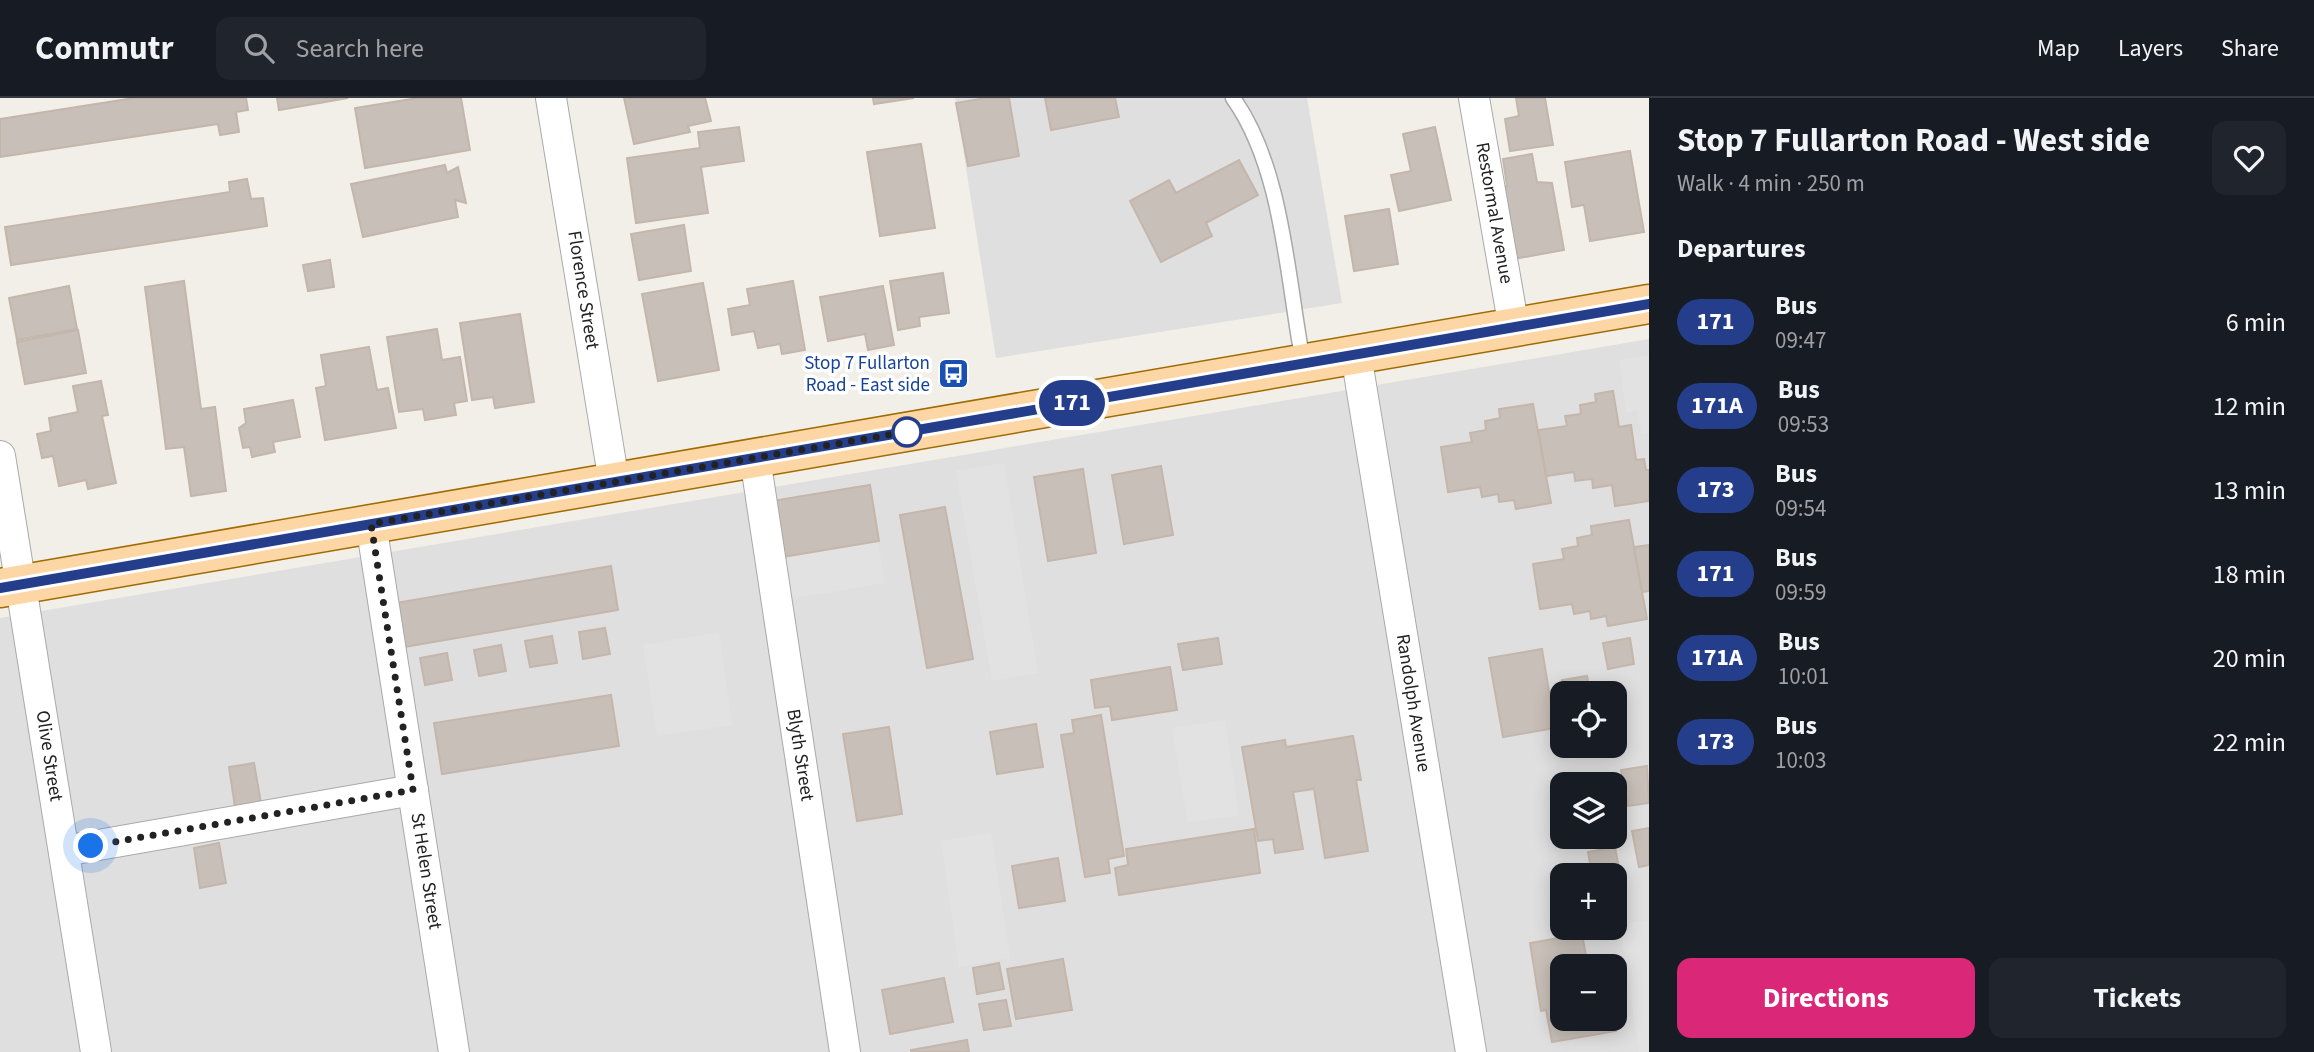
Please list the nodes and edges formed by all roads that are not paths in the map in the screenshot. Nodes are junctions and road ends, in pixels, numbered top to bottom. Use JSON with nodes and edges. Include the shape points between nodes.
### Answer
{"nodes":[{"id":1,"x":551,"y":98,"type":"edge"},
{"id":2,"x":1233,"y":98,"type":"edge"},
{"id":3,"x":1474,"y":98,"type":"edge"},
{"id":4,"x":1649,"y":304,"type":"edge"},
{"id":5,"x":1514,"y":328,"type":"junction"},
{"id":6,"x":1356,"y":355,"type":"junction"},
{"id":7,"x":1303,"y":364,"type":"junction"},
{"id":8,"x":0,"y":456,"type":"edge"},
{"id":9,"x":755,"y":458,"type":"junction"},
{"id":10,"x":614,"y":482,"type":"junction"},
{"id":11,"x":371,"y":524,"type":"junction"},
{"id":12,"x":11,"y":586,"type":"edge"},
{"id":13,"x":413,"y":790,"type":"junction"},
{"id":14,"x":64,"y":850,"type":"junction"},
{"id":15,"x":96,"y":1052,"type":"edge"},
{"id":16,"x":454,"y":1052,"type":"edge"},
{"id":17,"x":845,"y":1052,"type":"edge"},
{"id":18,"x":1471,"y":1052,"type":"edge"}],
"edges":[{"from":1,"to":10,"type":"street","name":"Florence Street"},
{"from":2,"to":7,"type":"lane","via":[[1248,119],[1270,172]]},
{"from":3,"to":5,"type":"street","name":"Restormal Avenue"},
{"from":4,"to":5,"type":"main road"},
{"from":5,"to":6,"type":"main road"},
{"from":6,"to":7,"type":"main road"},
{"from":6,"to":18,"type":"street","name":"Randolph Avenue"},
{"from":7,"to":9,"type":"main road"},
{"from":8,"to":12,"type":"street","name":"Olive Street"},
{"from":9,"to":10,"type":"main road"},
{"from":9,"to":17,"type":"street","name":"Blyth Street"},
{"from":10,"to":11,"type":"main road"},
{"from":11,"to":12,"type":"main road"},
{"from":11,"to":13,"type":"street","name":"St Helen Street"},
{"from":12,"to":14,"type":"street","name":"Olive Street"},
{"from":13,"to":14,"type":"street"},
{"from":13,"to":16,"type":"street","name":"St Helen Street"},
{"from":14,"to":15,"type":"street","name":"Olive Street"}]}
